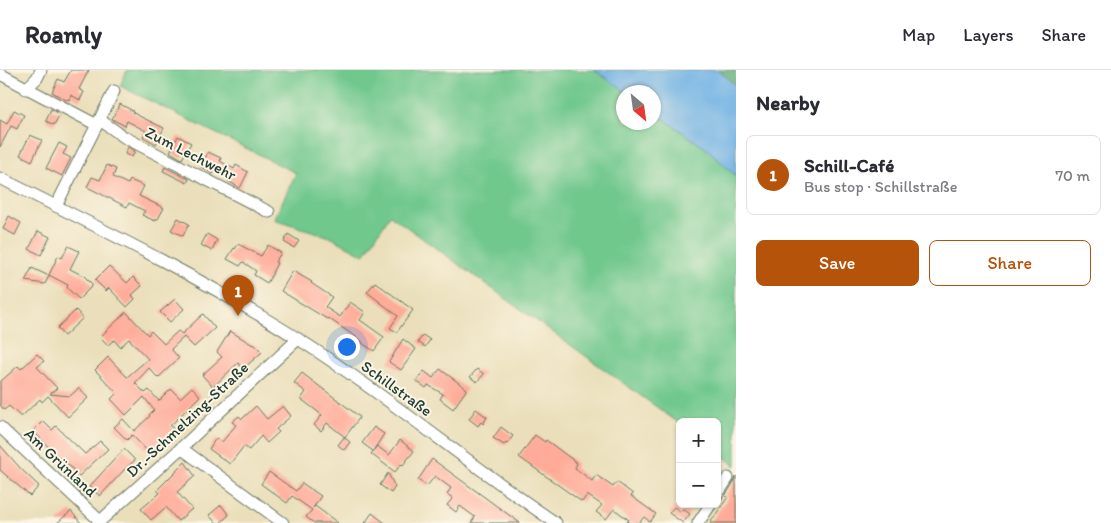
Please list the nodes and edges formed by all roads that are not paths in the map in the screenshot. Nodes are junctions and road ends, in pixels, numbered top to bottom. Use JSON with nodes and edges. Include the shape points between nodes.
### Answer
{"nodes":[{"id":1,"x":41,"y":70,"type":"edge"},
{"id":2,"x":0,"y":74,"type":"edge"},
{"id":3,"x":26,"y":88,"type":"junction"},
{"id":4,"x":114,"y":91,"type":"dead end"},
{"id":5,"x":98,"y":123,"type":"junction"},
{"id":6,"x":0,"y":178,"type":"edge"},
{"id":7,"x":56,"y":206,"type":"junction"},
{"id":8,"x":269,"y":212,"type":"dead end"},
{"id":9,"x":298,"y":339,"type":"junction"},
{"id":10,"x":0,"y":427,"type":"edge"},
{"id":11,"x":181,"y":448,"type":"junction"},
{"id":12,"x":728,"y":478,"type":"dead end"},
{"id":13,"x":721,"y":489,"type":"edge"},
{"id":14,"x":708,"y":508,"type":"edge"},
{"id":15,"x":99,"y":522,"type":"edge"},
{"id":16,"x":283,"y":523,"type":"edge"},
{"id":17,"x":556,"y":523,"type":"edge"},
{"id":18,"x":698,"y":523,"type":"edge"}],
"edges":[{"from":1,"to":3,"type":"street"},
{"from":2,"to":3,"type":"street","name":"Zum Lechwehr"},
{"from":3,"to":5,"type":"street","name":"Zum Lechwehr"},
{"from":4,"to":5,"type":"street"},
{"from":5,"to":7,"type":"street"},
{"from":5,"to":8,"type":"street","name":"Zum Lechwehr"},
{"from":6,"to":7,"type":"street","name":"Schillstraße"},
{"from":7,"to":9,"type":"street","name":"Schillstraße","via":[[188,274]]},
{"from":9,"to":11,"type":"street","name":"Dr.-Schmelzing-Straße"},
{"from":9,"to":17,"type":"street","name":"Schillstraße"},
{"from":10,"to":15,"type":"street","name":"Am Grünland"},
{"from":11,"to":15,"type":"street","name":"Dr.-Schmelzing-Straße"},
{"from":11,"to":16,"type":"street"},
{"from":12,"to":13,"type":"street"},
{"from":14,"to":18,"type":"street"}]}
